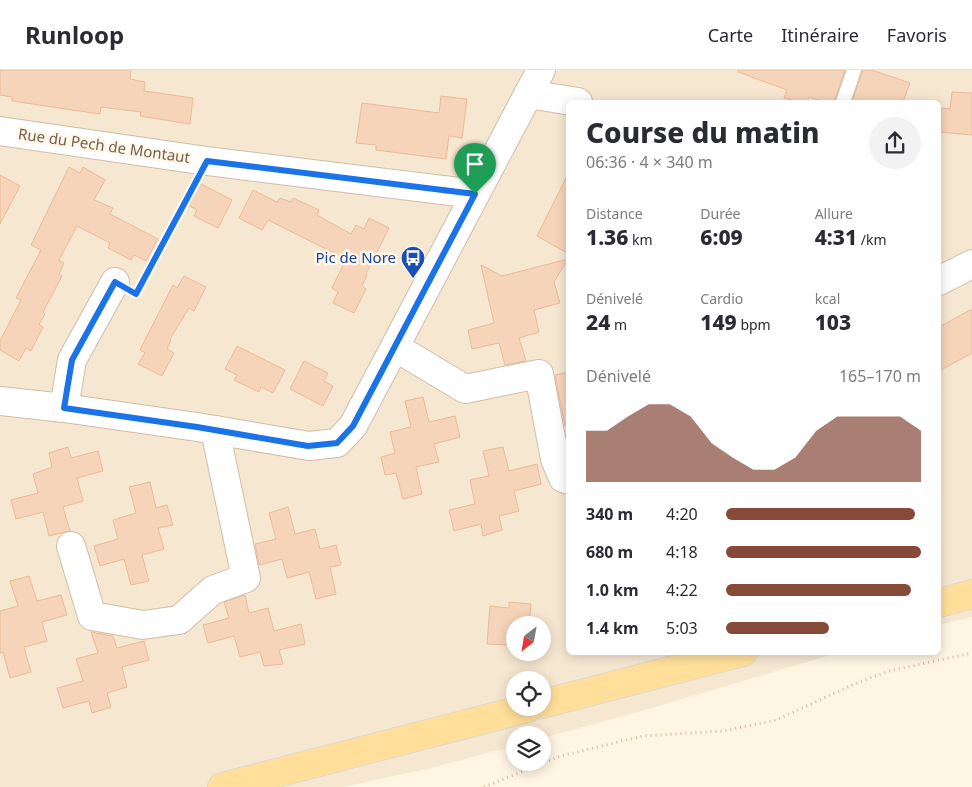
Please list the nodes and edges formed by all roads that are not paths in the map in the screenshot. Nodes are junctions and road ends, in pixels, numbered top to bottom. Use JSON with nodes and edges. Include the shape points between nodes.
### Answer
{"nodes":[{"id":1,"x":541,"y":70,"type":"edge"},
{"id":2,"x":854,"y":70,"type":"edge"},
{"id":3,"x":528,"y":94,"type":"junction"},
{"id":4,"x":566,"y":100,"type":"edge"},
{"id":5,"x":844,"y":100,"type":"edge"},
{"id":6,"x":0,"y":131,"type":"edge"},
{"id":7,"x":475,"y":194,"type":"junction"},
{"id":8,"x":972,"y":264,"type":"edge"},
{"id":9,"x":941,"y":280,"type":"edge"},
{"id":10,"x":115,"y":282,"type":"road end"},
{"id":11,"x":394,"y":347,"type":"junction"},
{"id":12,"x":0,"y":401,"type":"edge"},
{"id":13,"x":64,"y":408,"type":"junction"},
{"id":14,"x":215,"y":430,"type":"junction"},
{"id":15,"x":566,"y":479,"type":"edge"},
{"id":16,"x":71,"y":546,"type":"dead end"},
{"id":17,"x":972,"y":594,"type":"edge"},
{"id":18,"x":941,"y":602,"type":"edge"},
{"id":19,"x":731,"y":655,"type":"edge"},
{"id":20,"x":551,"y":702,"type":"edge"},
{"id":21,"x":506,"y":714,"type":"edge"},
{"id":22,"x":222,"y":787,"type":"edge"}],
"edges":[{"from":1,"to":3,"type":"street"},
{"from":2,"to":5,"type":"lane"},
{"from":3,"to":4,"type":"street"},
{"from":3,"to":7,"type":"street"},
{"from":6,"to":7,"type":"street","name":"Rue du Pech de Montaut","via":[[207,161]]},
{"from":7,"to":11,"type":"street"},
{"from":8,"to":9,"type":"street"},
{"from":10,"to":13,"type":"street","via":[[72,360]]},
{"from":11,"to":14,"type":"street","via":[[353,426],[337,443],[308,446]]},
{"from":11,"to":15,"type":"street","via":[[465,389],[539,374],[555,459]]},
{"from":12,"to":13,"type":"street"},
{"from":13,"to":14,"type":"street"},
{"from":14,"to":16,"type":"street","via":[[246,578],[213,590],[179,620],[144,625],[92,616]]},
{"from":17,"to":18,"type":"main road"},
{"from":19,"to":20,"type":"main road"},
{"from":21,"to":22,"type":"main road"}]}
